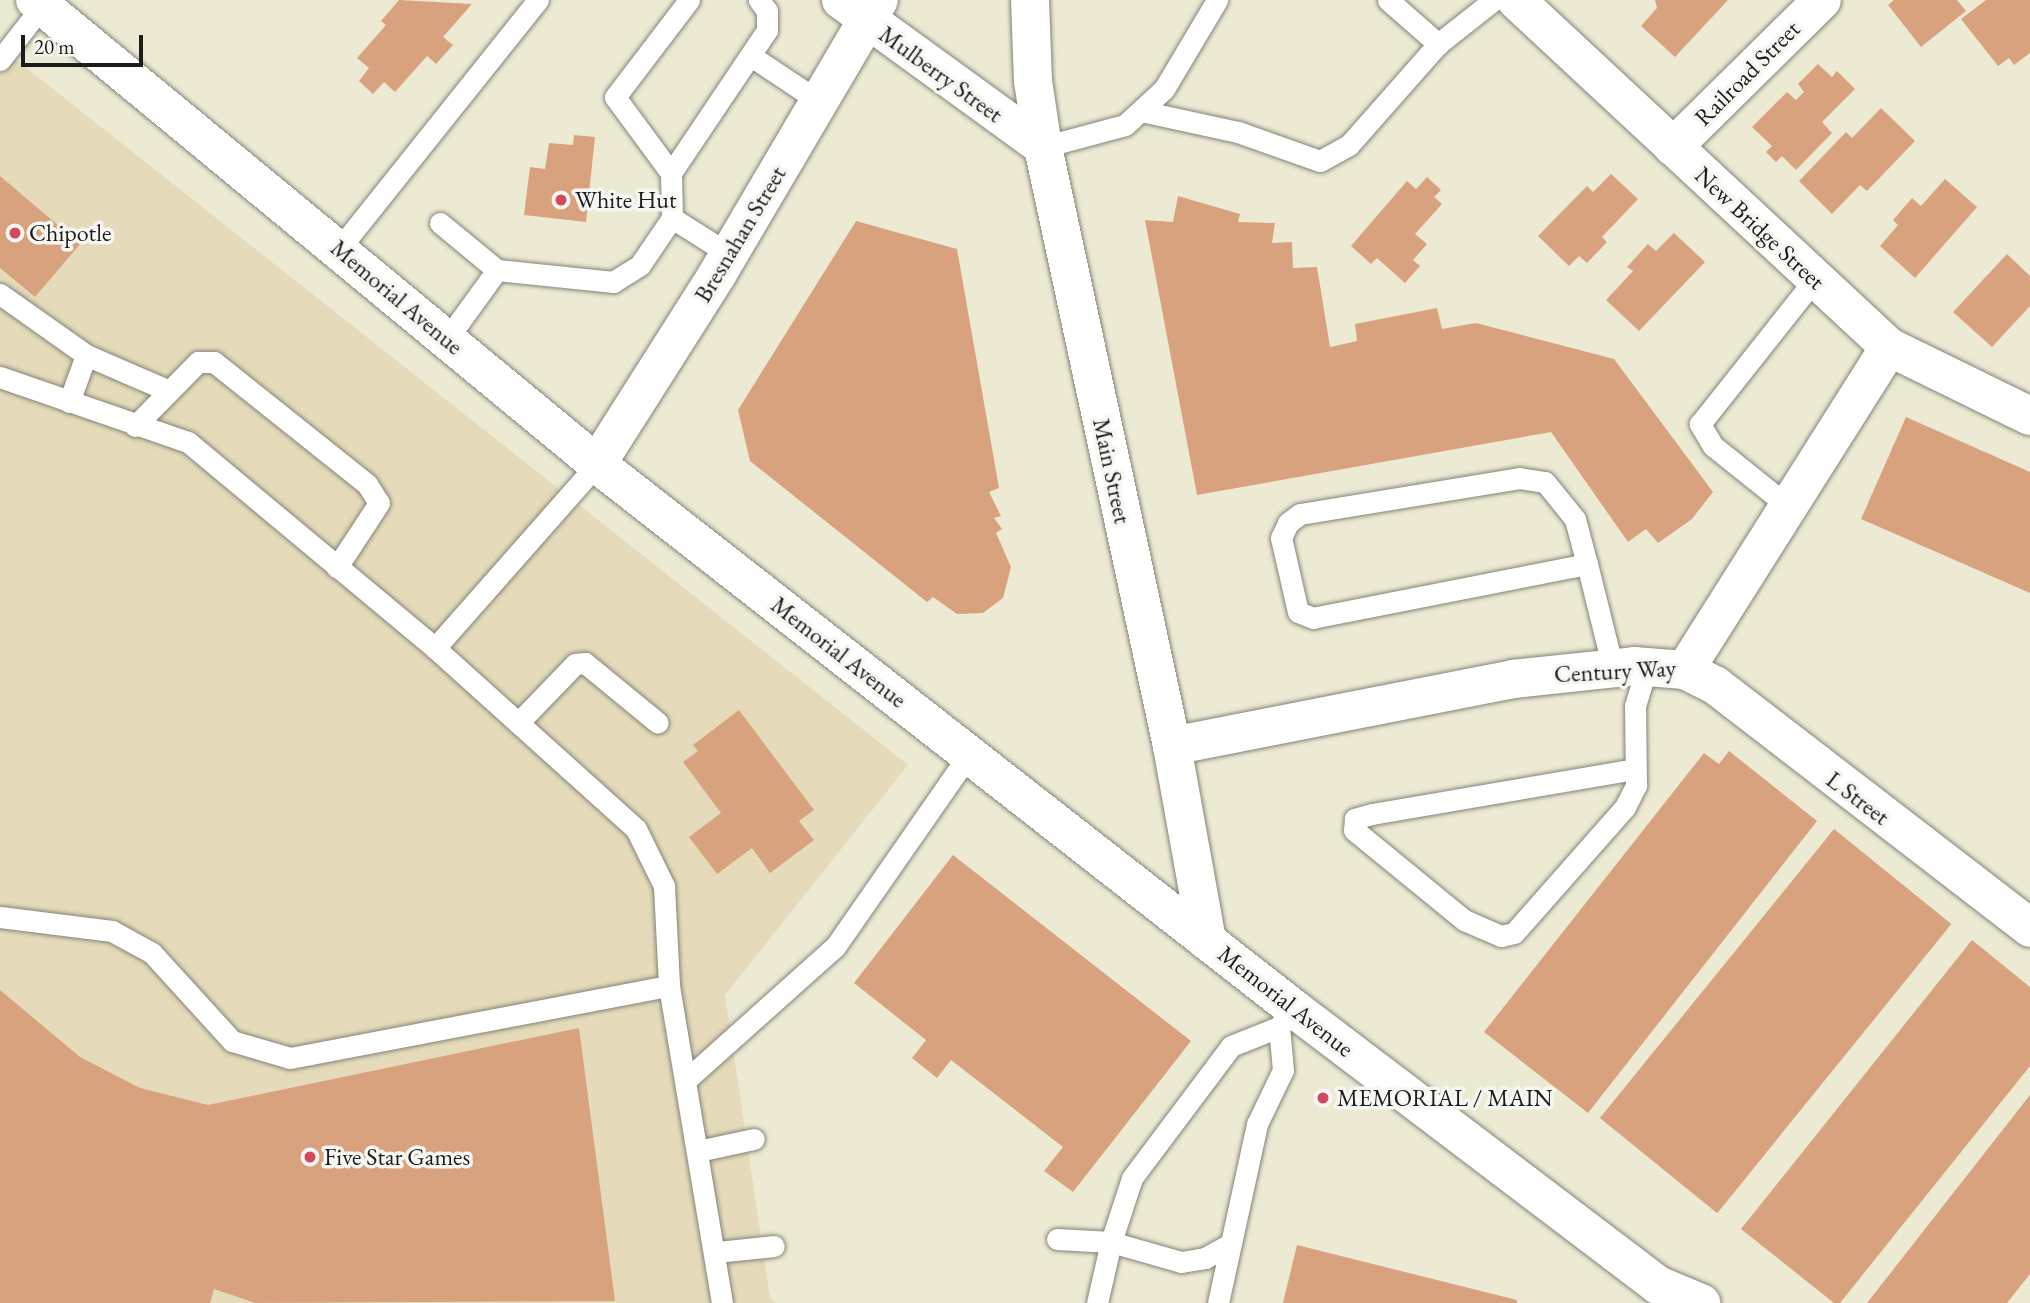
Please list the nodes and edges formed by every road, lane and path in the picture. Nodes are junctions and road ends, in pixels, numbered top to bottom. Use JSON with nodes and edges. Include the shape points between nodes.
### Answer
{"nodes":[{"id":1,"x":538,"y":0,"type":"edge"},
{"id":2,"x":689,"y":0,"type":"edge"},
{"id":3,"x":760,"y":0,"type":"edge"},
{"id":4,"x":1030,"y":0,"type":"edge"},
{"id":5,"x":1217,"y":0,"type":"edge"},
{"id":6,"x":1388,"y":0,"type":"edge"},
{"id":7,"x":1494,"y":0,"type":"edge"},
{"id":8,"x":1516,"y":0,"type":"edge"},
{"id":9,"x":1822,"y":0,"type":"edge"},
{"id":10,"x":39,"y":3,"type":"edge"},
{"id":11,"x":862,"y":7,"type":"edge"},
{"id":12,"x":1438,"y":44,"type":"junction"},
{"id":13,"x":751,"y":56,"type":"junction"},
{"id":14,"x":0,"y":60,"type":"edge"},
{"id":15,"x":817,"y":100,"type":"junction"},
{"id":16,"x":1141,"y":111,"type":"junction"},
{"id":17,"x":1043,"y":147,"type":"junction"},
{"id":18,"x":1672,"y":147,"type":"junction"},
{"id":19,"x":671,"y":173,"type":"junction"},
{"id":20,"x":672,"y":218,"type":"junction"},
{"id":21,"x":440,"y":223,"type":"dead end"},
{"id":22,"x":338,"y":249,"type":"junction"},
{"id":23,"x":729,"y":254,"type":"junction"},
{"id":24,"x":498,"y":270,"type":"junction"},
{"id":25,"x":1815,"y":279,"type":"junction"},
{"id":26,"x":0,"y":294,"type":"edge"},
{"id":27,"x":447,"y":339,"type":"junction"},
{"id":28,"x":1889,"y":347,"type":"junction"},
{"id":29,"x":86,"y":355,"type":"junction"},
{"id":30,"x":0,"y":377,"type":"edge"},
{"id":31,"x":169,"y":391,"type":"junction"},
{"id":32,"x":69,"y":402,"type":"junction"},
{"id":33,"x":2030,"y":416,"type":"edge"},
{"id":34,"x":135,"y":426,"type":"junction"},
{"id":35,"x":597,"y":464,"type":"junction"},
{"id":36,"x":1788,"y":506,"type":"junction"},
{"id":37,"x":1587,"y":564,"type":"junction"},
{"id":38,"x":337,"y":567,"type":"junction"},
{"id":39,"x":435,"y":648,"type":"junction"},
{"id":40,"x":1630,"y":667,"type":"junction"},
{"id":41,"x":1685,"y":670,"type":"junction"},
{"id":42,"x":518,"y":723,"type":"junction"},
{"id":43,"x":658,"y":723,"type":"dead end"},
{"id":44,"x":1172,"y":746,"type":"junction"},
{"id":45,"x":969,"y":754,"type":"junction"},
{"id":46,"x":1635,"y":769,"type":"junction"},
{"id":47,"x":0,"y":917,"type":"edge"},
{"id":48,"x":2030,"y":928,"type":"edge"},
{"id":49,"x":1207,"y":941,"type":"junction"},
{"id":50,"x":669,"y":986,"type":"junction"},
{"id":51,"x":1286,"y":1017,"type":"junction"},
{"id":52,"x":686,"y":1080,"type":"junction"},
{"id":53,"x":754,"y":1139,"type":"dead end"},
{"id":54,"x":698,"y":1152,"type":"junction"},
{"id":55,"x":1057,"y":1238,"type":"dead end"},
{"id":56,"x":1111,"y":1242,"type":"junction"},
{"id":57,"x":1230,"y":1244,"type":"junction"},
{"id":58,"x":774,"y":1246,"type":"dead end"},
{"id":59,"x":716,"y":1252,"type":"junction"},
{"id":60,"x":1658,"y":1297,"type":"edge"},
{"id":61,"x":722,"y":1303,"type":"edge"},
{"id":62,"x":1097,"y":1303,"type":"edge"},
{"id":63,"x":1218,"y":1303,"type":"edge"},
{"id":64,"x":1701,"y":1303,"type":"edge"}],
"edges":[{"from":1,"to":22,"type":"lane"},
{"from":2,"to":19,"type":"lane","via":[[615,97]]},
{"from":3,"to":13,"type":"lane","via":[[767,11],[767,30]]},
{"from":4,"to":17,"type":"street","name":"Main Street","via":[[1033,80]]},
{"from":5,"to":16,"type":"lane","via":[[1164,89]]},
{"from":6,"to":12,"type":"lane"},
{"from":7,"to":12,"type":"lane"},
{"from":8,"to":18,"type":"street","name":"New Bridge Street"},
{"from":9,"to":18,"type":"street","name":"Railroad Street"},
{"from":10,"to":14,"type":"lane"},
{"from":10,"to":22,"type":"street","name":"Memorial Avenue"},
{"from":11,"to":15,"type":"street","name":"Bresnahan Street"},
{"from":11,"to":17,"type":"street","name":"Mulberry Street"},
{"from":12,"to":16,"type":"lane","via":[[1349,145],[1320,161],[1238,132]]},
{"from":13,"to":15,"type":"lane"},
{"from":13,"to":19,"type":"lane"},
{"from":15,"to":23,"type":"street","name":"Bresnahan Street"},
{"from":16,"to":17,"type":"lane","via":[[1125,125]]},
{"from":17,"to":44,"type":"street","name":"Main Street"},
{"from":18,"to":25,"type":"street","name":"New Bridge Street"},
{"from":19,"to":20,"type":"lane"},
{"from":20,"to":23,"type":"lane"},
{"from":20,"to":24,"type":"lane","via":[[640,265],[614,282]]},
{"from":21,"to":24,"type":"lane"},
{"from":22,"to":27,"type":"street","name":"Memorial Avenue"},
{"from":23,"to":35,"type":"street","name":"Bresnahan Street"},
{"from":24,"to":27,"type":"lane"},
{"from":25,"to":28,"type":"street","name":"New Bridge Street"},
{"from":25,"to":36,"type":"lane","via":[[1700,424],[1713,446]]},
{"from":26,"to":29,"type":"lane"},
{"from":27,"to":35,"type":"street","name":"Memorial Avenue"},
{"from":28,"to":33,"type":"street","name":"New Bridge Street"},
{"from":28,"to":36,"type":"street","name":"Century Way"},
{"from":29,"to":31,"type":"lane"},
{"from":29,"to":32,"type":"lane"},
{"from":30,"to":32,"type":"lane"},
{"from":31,"to":34,"type":"lane"},
{"from":31,"to":38,"type":"lane","via":[[198,362],[214,362],[367,484],[379,503]]},
{"from":32,"to":34,"type":"lane"},
{"from":34,"to":38,"type":"lane","via":[[188,442]]},
{"from":35,"to":39,"type":"lane"},
{"from":35,"to":45,"type":"street","name":"Memorial Avenue"},
{"from":36,"to":41,"type":"street","name":"Century Way"},
{"from":37,"to":37,"type":"lane","via":[[1575,519],[1561,497],[1545,482],[1519,478],[1300,514],[1288,523],[1281,538],[1298,611],[1313,618]]},
{"from":37,"to":40,"type":"lane"},
{"from":38,"to":39,"type":"lane"},
{"from":39,"to":42,"type":"lane"},
{"from":40,"to":41,"type":"street","name":"Century Way"},
{"from":40,"to":44,"type":"street","name":"Century Way","via":[[1513,679]]},
{"from":40,"to":46,"type":"lane"},
{"from":41,"to":48,"type":"street","name":"L Street","via":[[1715,685]]},
{"from":42,"to":43,"type":"lane","via":[[575,664],[585,663]]},
{"from":42,"to":50,"type":"lane","via":[[636,829],[664,886]]},
{"from":44,"to":49,"type":"street","name":"Main Street"},
{"from":45,"to":49,"type":"street","name":"Memorial Avenue"},
{"from":45,"to":52,"type":"lane","via":[[835,947]]},
{"from":46,"to":46,"type":"lane","via":[[1636,785],[1625,807],[1514,933],[1502,936],[1464,920],[1354,830],[1355,819],[1371,814]]},
{"from":47,"to":50,"type":"lane","via":[[112,931],[152,954],[232,1041],[290,1058]]},
{"from":49,"to":51,"type":"street","name":"Memorial Avenue"},
{"from":50,"to":52,"type":"lane"},
{"from":51,"to":56,"type":"lane","via":[[1231,1046],[1132,1178]]},
{"from":51,"to":57,"type":"lane","via":[[1283,1070],[1257,1124]]},
{"from":51,"to":60,"type":"street","name":"Memorial Avenue"},
{"from":52,"to":54,"type":"lane"},
{"from":53,"to":54,"type":"lane"},
{"from":54,"to":59,"type":"lane"},
{"from":55,"to":56,"type":"lane"},
{"from":56,"to":57,"type":"lane","via":[[1181,1262],[1205,1258]]},
{"from":56,"to":62,"type":"lane"},
{"from":57,"to":63,"type":"lane"},
{"from":58,"to":59,"type":"lane"},
{"from":59,"to":61,"type":"lane"},
{"from":60,"to":64,"type":"street","name":"Memorial Avenue"}]}
